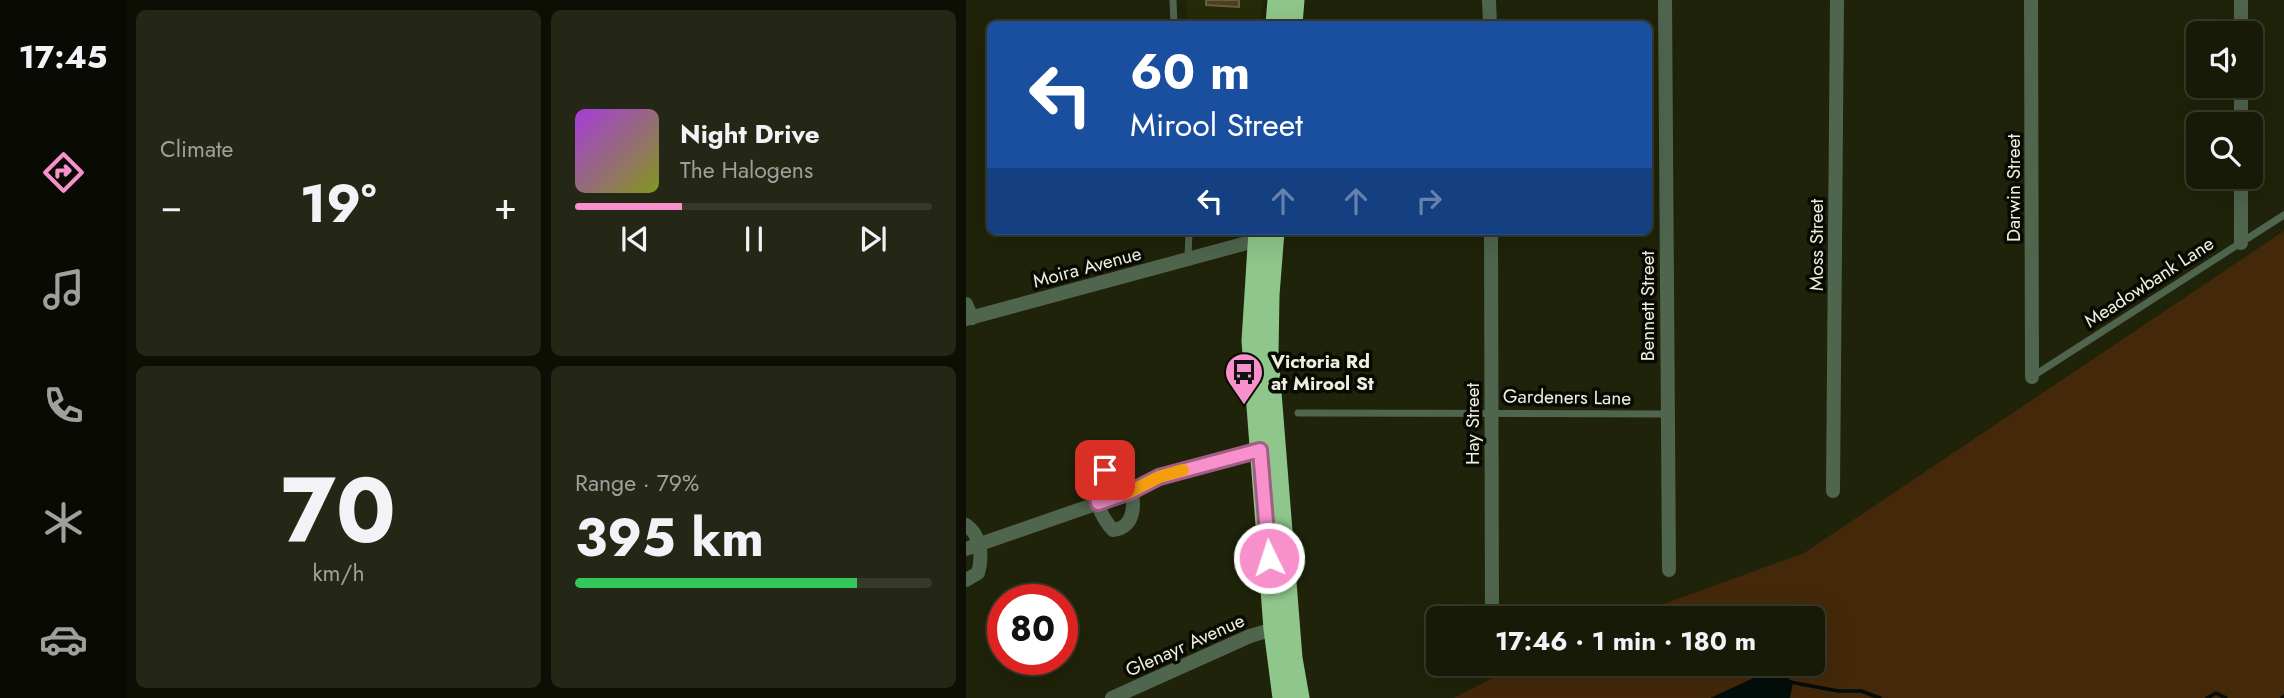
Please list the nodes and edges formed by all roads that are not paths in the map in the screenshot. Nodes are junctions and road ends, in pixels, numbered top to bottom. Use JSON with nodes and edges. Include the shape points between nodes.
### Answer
{"nodes":[{"id":1,"x":1173,"y":0,"type":"edge"},
{"id":2,"x":1278,"y":0,"type":"edge"},
{"id":3,"x":1294,"y":0,"type":"edge"},
{"id":4,"x":1489,"y":0,"type":"edge"},
{"id":5,"x":1665,"y":0,"type":"edge"},
{"id":6,"x":1837,"y":0,"type":"edge"},
{"id":7,"x":2031,"y":0,"type":"edge"},
{"id":8,"x":2241,"y":0,"type":"edge"},
{"id":9,"x":1174,"y":21,"type":"edge"},
{"id":10,"x":1276,"y":21,"type":"edge"},
{"id":11,"x":1292,"y":21,"type":"edge"},
{"id":12,"x":1490,"y":21,"type":"edge"},
{"id":13,"x":2241,"y":21,"type":"edge"},
{"id":14,"x":2241,"y":189,"type":"edge"},
{"id":15,"x":2284,"y":215,"type":"edge"},
{"id":16,"x":1189,"y":235,"type":"edge"},
{"id":17,"x":1261,"y":235,"type":"edge"},
{"id":18,"x":1264,"y":235,"type":"edge"},
{"id":19,"x":1264,"y":235,"type":"edge"},
{"id":20,"x":1490,"y":235,"type":"edge"},
{"id":21,"x":2241,"y":243,"type":"junction"},
{"id":22,"x":1188,"y":259,"type":"junction"},
{"id":23,"x":968,"y":314,"type":"edge"},
{"id":24,"x":2032,"y":377,"type":"joint"},
{"id":25,"x":1491,"y":412,"type":"junction"},
{"id":26,"x":1298,"y":414,"type":"dead end"},
{"id":27,"x":1667,"y":414,"type":"junction"},
{"id":28,"x":1260,"y":450,"type":"junction"},
{"id":29,"x":1833,"y":491,"type":"dead end"},
{"id":30,"x":1130,"y":492,"type":"junction"},
{"id":31,"x":1098,"y":503,"type":"junction"},
{"id":32,"x":966,"y":525,"type":"edge"},
{"id":33,"x":972,"y":548,"type":"edge"},
{"id":34,"x":1669,"y":570,"type":"dead end"},
{"id":35,"x":966,"y":580,"type":"edge"},
{"id":36,"x":1492,"y":606,"type":"edge"},
{"id":37,"x":1274,"y":629,"type":"junction"},
{"id":38,"x":1112,"y":698,"type":"edge"},
{"id":39,"x":1283,"y":698,"type":"edge"},
{"id":40,"x":1299,"y":698,"type":"edge"}],
"edges":[{"from":1,"to":9,"type":"lane"},
{"from":2,"to":10,"type":"highway"},
{"from":3,"to":11,"type":"highway"},
{"from":4,"to":12,"type":"street"},
{"from":5,"to":27,"type":"street","name":"Bennett Street"},
{"from":6,"to":29,"type":"street","name":"Moss Street"},
{"from":7,"to":24,"type":"street","name":"Darwin Street"},
{"from":8,"to":13,"type":"street"},
{"from":14,"to":21,"type":"street"},
{"from":15,"to":21,"type":"lane","name":"Meadowbank Lane"},
{"from":16,"to":22,"type":"lane"},
{"from":17,"to":22,"type":"street","name":"Moira Avenue"},
{"from":18,"to":28,"type":"highway","via":[[1252,341]]},
{"from":19,"to":40,"type":"highway","via":[[1268,354]]},
{"from":20,"to":25,"type":"street","name":"Hay Street"},
{"from":21,"to":24,"type":"lane","name":"Meadowbank Lane"},
{"from":22,"to":23,"type":"street","name":"Moira Avenue"},
{"from":25,"to":26,"type":"lane","name":"Gardeners Lane"},
{"from":25,"to":27,"type":"lane","name":"Gardeners Lane"},
{"from":25,"to":36,"type":"street","name":"Hay Street"},
{"from":27,"to":34,"type":"street","name":"Bennett Street"},
{"from":28,"to":30,"type":"street","via":[[1159,477]]},
{"from":28,"to":37,"type":"highway"},
{"from":30,"to":31,"type":"street"},
{"from":30,"to":31,"type":"street","via":[[1127,480],[1117,471],[1105,470],[1097,477]]},
{"from":30,"to":31,"type":"street","via":[[1133,509],[1122,529],[1113,530],[1106,523]]},
{"from":31,"to":33,"type":"street"},
{"from":32,"to":33,"type":"street","via":[[976,533]]},
{"from":33,"to":35,"type":"street","via":[[982,559],[978,573]]},
{"from":37,"to":38,"type":"street","name":"Glenayr Avenue"},
{"from":37,"to":39,"type":"highway"}]}
